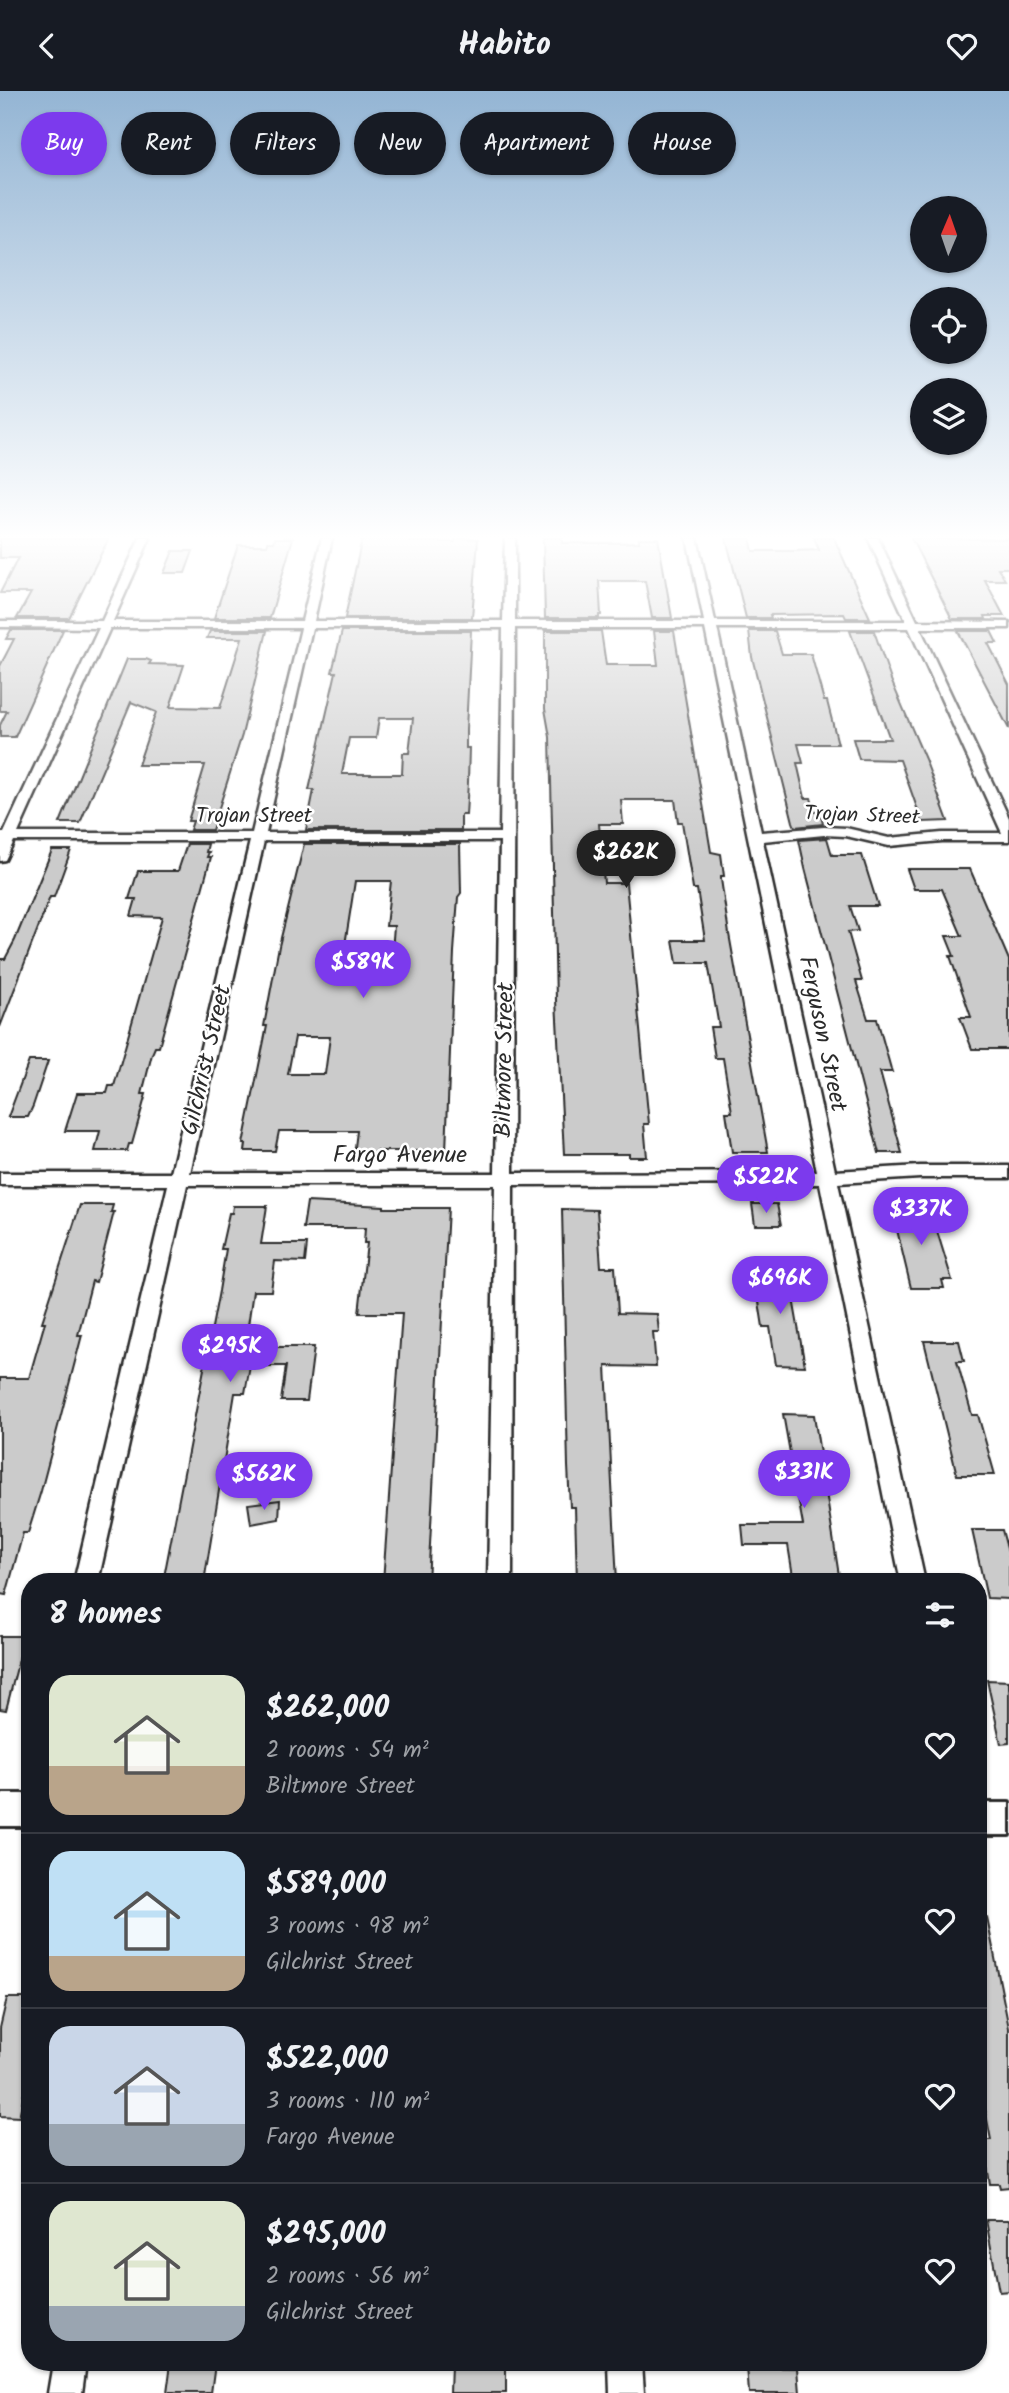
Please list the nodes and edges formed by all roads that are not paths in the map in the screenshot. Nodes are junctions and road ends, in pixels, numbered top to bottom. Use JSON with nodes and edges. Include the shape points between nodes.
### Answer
{"nodes":[{"id":1,"x":96,"y":645,"type":"edge"},
{"id":2,"x":303,"y":645,"type":"edge"},
{"id":3,"x":509,"y":645,"type":"edge"},
{"id":4,"x":716,"y":645,"type":"edge"},
{"id":5,"x":922,"y":645,"type":"edge"},
{"id":6,"x":1009,"y":835,"type":"edge"},
{"id":7,"x":258,"y":837,"type":"junction"},
{"id":8,"x":507,"y":837,"type":"junction"},
{"id":9,"x":756,"y":837,"type":"junction"},
{"id":10,"x":4,"y":838,"type":"edge"},
{"id":11,"x":0,"y":857,"type":"edge"},
{"id":12,"x":1009,"y":1172,"type":"edge"},
{"id":13,"x":0,"y":1179,"type":"edge"},
{"id":14,"x":179,"y":1179,"type":"junction"},
{"id":15,"x":827,"y":1179,"type":"junction"},
{"id":16,"x":504,"y":1180,"type":"junction"},
{"id":17,"x":88,"y":1573,"type":"edge"},
{"id":18,"x":500,"y":1573,"type":"edge"},
{"id":19,"x":911,"y":1573,"type":"edge"},
{"id":20,"x":0,"y":1810,"type":"edge"},
{"id":21,"x":21,"y":1810,"type":"edge"},
{"id":22,"x":987,"y":1819,"type":"edge"},
{"id":23,"x":1009,"y":1819,"type":"edge"},
{"id":24,"x":69,"y":2371,"type":"edge"},
{"id":25,"x":626,"y":2371,"type":"edge"},
{"id":26,"x":65,"y":2393,"type":"edge"},
{"id":27,"x":627,"y":2393,"type":"edge"}],
"edges":[{"from":1,"to":10,"type":"street"},
{"from":2,"to":7,"type":"street","name":"Gilchrist Street"},
{"from":3,"to":8,"type":"street","name":"Biltmore Street"},
{"from":4,"to":9,"type":"street","name":"Ferguson Street"},
{"from":5,"to":6,"type":"street"},
{"from":6,"to":9,"type":"street","name":"Trojan Street","via":[[889,842],[824,831]]},
{"from":7,"to":8,"type":"street","name":"Trojan Street"},
{"from":7,"to":10,"type":"street","name":"Trojan Street"},
{"from":7,"to":14,"type":"street","name":"Gilchrist Street"},
{"from":8,"to":16,"type":"street","name":"Biltmore Street"},
{"from":9,"to":15,"type":"street","name":"Ferguson Street"},
{"from":10,"to":11,"type":"street"},
{"from":12,"to":15,"type":"street","name":"Fargo Avenue"},
{"from":13,"to":14,"type":"street","name":"Fargo Avenue"},
{"from":14,"to":16,"type":"street","name":"Fargo Avenue"},
{"from":14,"to":17,"type":"street","name":"Gilchrist Street"},
{"from":15,"to":16,"type":"street","name":"Fargo Avenue"},
{"from":15,"to":19,"type":"street","name":"Ferguson Street"},
{"from":16,"to":18,"type":"street","name":"Biltmore Street"},
{"from":20,"to":21,"type":"street"},
{"from":22,"to":23,"type":"street"},
{"from":24,"to":26,"type":"street"},
{"from":25,"to":27,"type":"street"}]}
